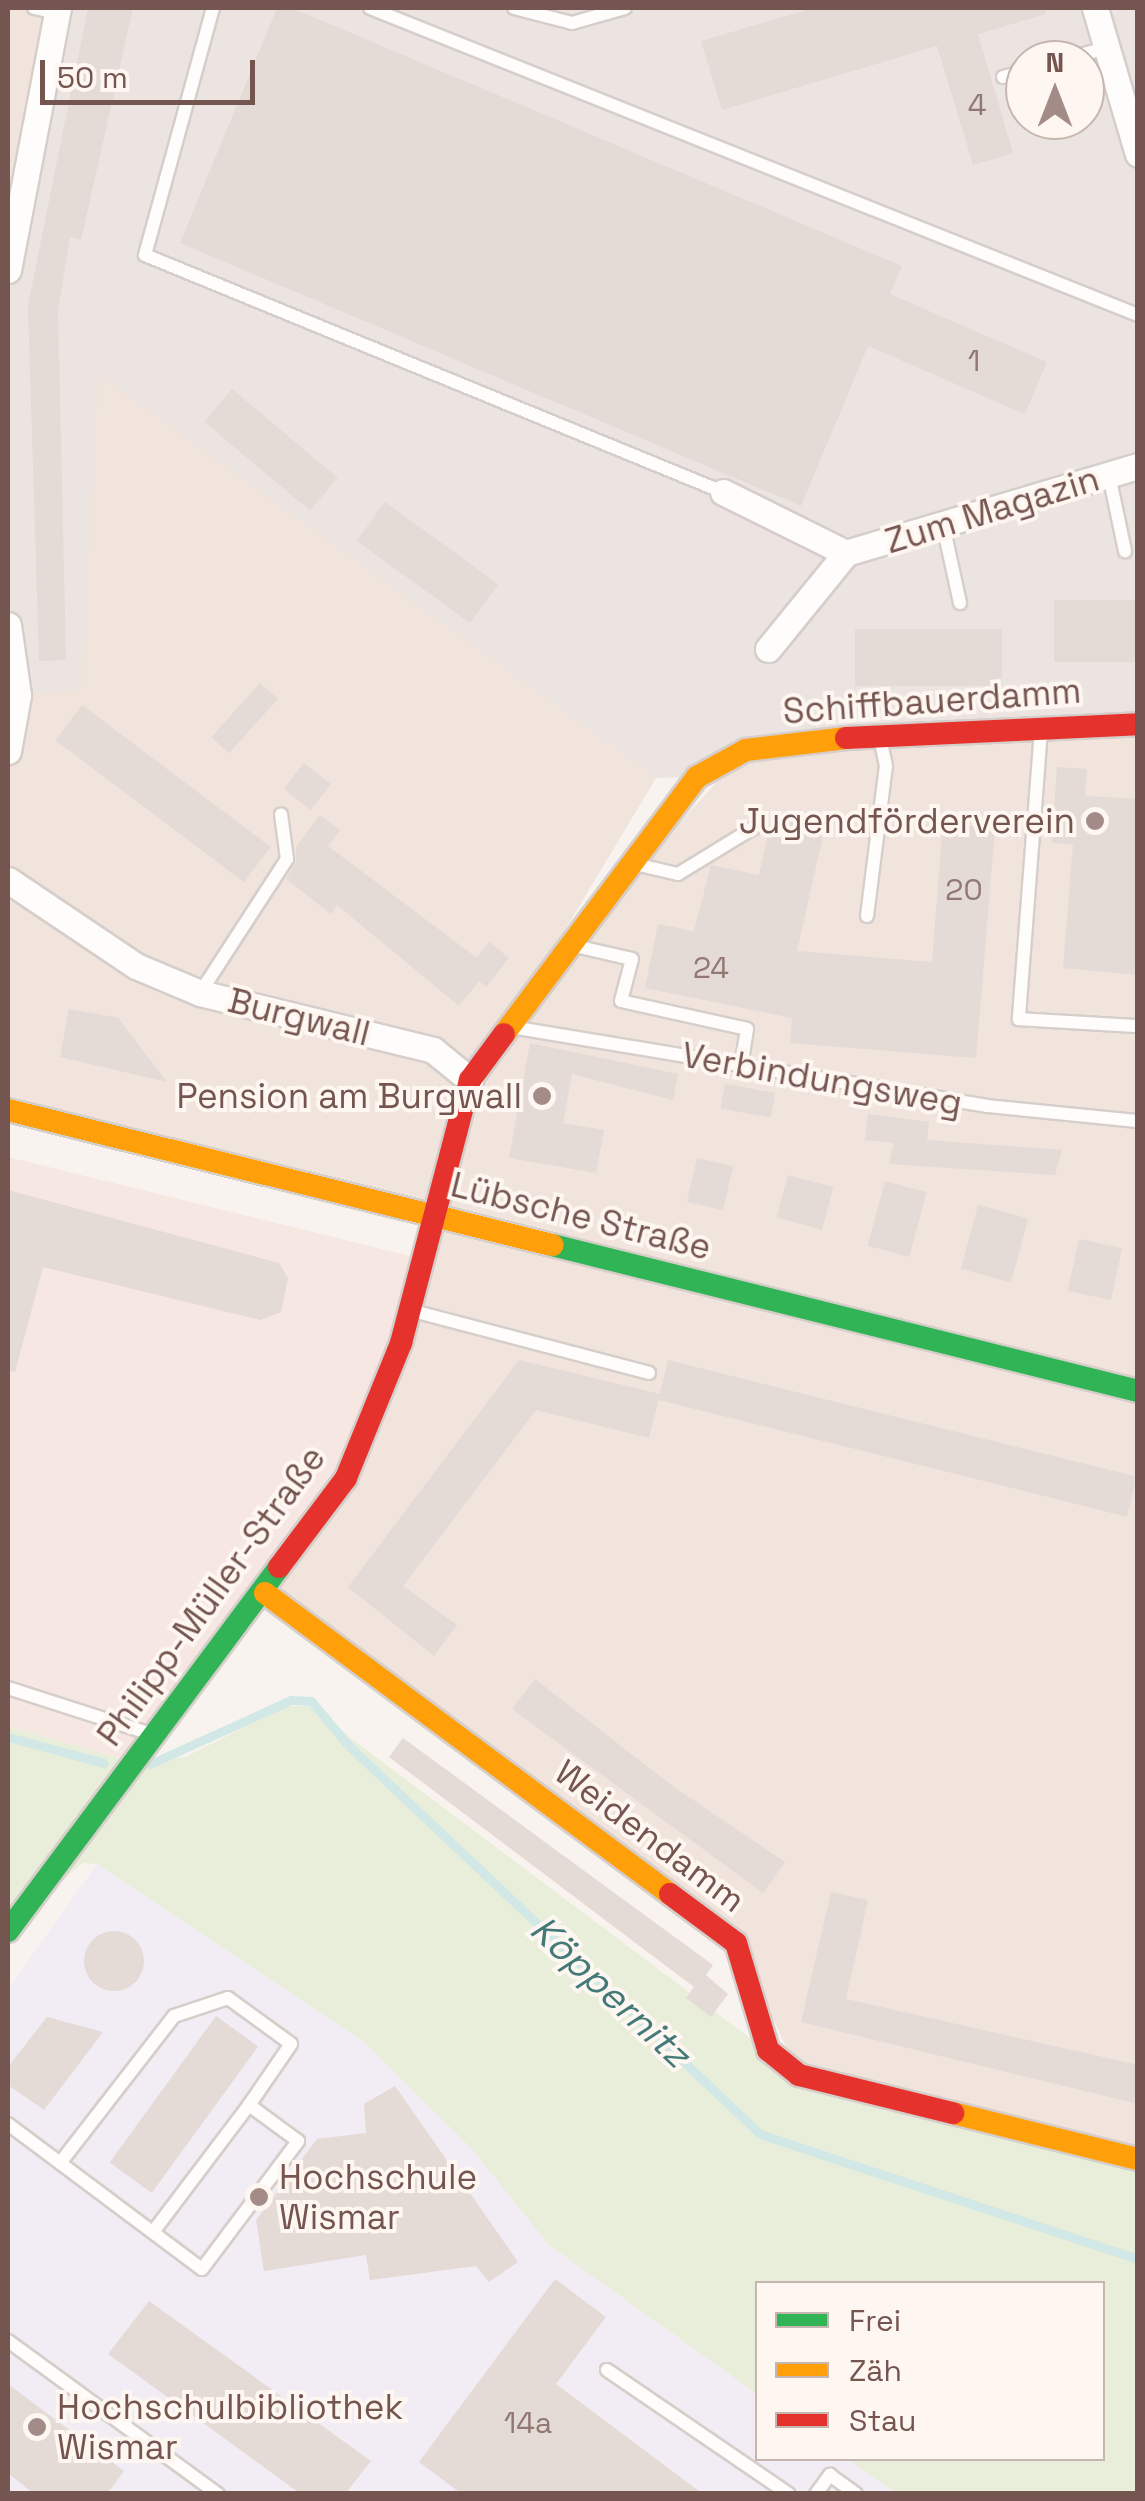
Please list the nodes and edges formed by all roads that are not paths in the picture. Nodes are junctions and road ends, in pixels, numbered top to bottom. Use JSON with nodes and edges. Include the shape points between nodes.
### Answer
{"nodes":[{"id":1,"x":214,"y":8,"type":"edge"},
{"id":2,"x":370,"y":8,"type":"edge"},
{"id":3,"x":514,"y":8,"type":"edge"},
{"id":4,"x":626,"y":8,"type":"edge"},
{"id":5,"x":1094,"y":8,"type":"edge"},
{"id":6,"x":50,"y":10,"type":"edge"},
{"id":7,"x":1106,"y":48,"type":"joint"},
{"id":8,"x":1131,"y":108,"type":"edge"},
{"id":9,"x":1138,"y":154,"type":"edge"},
{"id":10,"x":8,"y":270,"type":"edge"},
{"id":11,"x":1138,"y":315,"type":"edge"},
{"id":12,"x":1138,"y":466,"type":"edge"},
{"id":13,"x":1109,"y":475,"type":"junction"},
{"id":14,"x":723,"y":492,"type":"joint"},
{"id":15,"x":942,"y":524,"type":"junction"},
{"id":16,"x":1125,"y":551,"type":"dead end"},
{"id":17,"x":846,"y":553,"type":"junction"},
{"id":18,"x":960,"y":603,"type":"dead end"},
{"id":19,"x":8,"y":625,"type":"edge"},
{"id":20,"x":768,"y":649,"type":"dead end"},
{"id":21,"x":1138,"y":724,"type":"edge"},
{"id":22,"x":1041,"y":728,"type":"junction"},
{"id":23,"x":879,"y":736,"type":"junction"},
{"id":24,"x":8,"y":752,"type":"edge"},
{"id":25,"x":280,"y":814,"type":"dead end"},
{"id":26,"x":753,"y":828,"type":"dead end"},
{"id":27,"x":632,"y":864,"type":"junction"},
{"id":28,"x":8,"y":880,"type":"edge"},
{"id":29,"x":867,"y":916,"type":"dead end"},
{"id":30,"x":568,"y":945,"type":"junction"},
{"id":31,"x":200,"y":993,"type":"junction"},
{"id":32,"x":507,"y":1026,"type":"junction"},
{"id":33,"x":1138,"y":1026,"type":"edge"},
{"id":34,"x":741,"y":1065,"type":"junction"},
{"id":35,"x":470,"y":1080,"type":"junction"},
{"id":36,"x":8,"y":1110,"type":"edge"},
{"id":37,"x":1138,"y":1121,"type":"edge"},
{"id":38,"x":432,"y":1216,"type":"junction"},
{"id":39,"x":410,"y":1310,"type":"junction"},
{"id":40,"x":648,"y":1372,"type":"dead end"},
{"id":41,"x":1138,"y":1391,"type":"edge"},
{"id":42,"x":265,"y":1593,"type":"junction"},
{"id":43,"x":8,"y":1688,"type":"edge"},
{"id":44,"x":157,"y":1735,"type":"junction"},
{"id":45,"x":8,"y":1932,"type":"edge"},
{"id":46,"x":250,"y":2105,"type":"junction"},
{"id":47,"x":8,"y":2124,"type":"edge"},
{"id":48,"x":1138,"y":2160,"type":"edge"},
{"id":49,"x":60,"y":2162,"type":"junction"},
{"id":50,"x":153,"y":2232,"type":"junction"},
{"id":51,"x":8,"y":2341,"type":"edge"},
{"id":52,"x":607,"y":2370,"type":"dead end"},
{"id":53,"x":218,"y":2494,"type":"edge"},
{"id":54,"x":788,"y":2494,"type":"edge"},
{"id":55,"x":816,"y":2494,"type":"edge"},
{"id":56,"x":856,"y":2494,"type":"edge"}],
"edges":[{"from":1,"to":14,"type":"lane","via":[[144,255]]},
{"from":2,"to":11,"type":"lane"},
{"from":3,"to":4,"type":"lane","via":[[572,22]]},
{"from":5,"to":7,"type":"street"},
{"from":6,"to":10,"type":"street"},
{"from":7,"to":8,"type":"street"},
{"from":8,"to":9,"type":"street"},
{"from":12,"to":13,"type":"street","name":"Zum Magazin"},
{"from":13,"to":15,"type":"street","name":"Zum Magazin"},
{"from":13,"to":16,"type":"lane"},
{"from":14,"to":17,"type":"street","name":"Zum Magazin"},
{"from":15,"to":17,"type":"street","name":"Zum Magazin"},
{"from":15,"to":18,"type":"lane"},
{"from":17,"to":20,"type":"street","name":"Zum Magazin"},
{"from":19,"to":24,"type":"street","via":[[18,695]]},
{"from":21,"to":22,"type":"street","name":"Schiffbauerdamm"},
{"from":22,"to":23,"type":"street","name":"Schiffbauerdamm"},
{"from":22,"to":33,"type":"lane","via":[[1018,1019]]},
{"from":23,"to":27,"type":"street","name":"Schiffbauerdamm","via":[[746,750],[698,777]]},
{"from":23,"to":29,"type":"lane","via":[[886,766]]},
{"from":25,"to":31,"type":"lane","via":[[287,859]]},
{"from":26,"to":27,"type":"lane","via":[[678,874]]},
{"from":27,"to":30,"type":"street","name":"Schiffbauerdamm"},
{"from":28,"to":31,"type":"street","name":"Burgwall","via":[[136,966]]},
{"from":30,"to":32,"type":"street","name":"Schiffbauerdamm"},
{"from":30,"to":34,"type":"lane","via":[[632,958],[621,1001],[747,1030]]},
{"from":31,"to":35,"type":"street","name":"Burgwall","via":[[433,1050]]},
{"from":32,"to":34,"type":"lane","name":"Verbindungsweg"},
{"from":32,"to":35,"type":"street","name":"Schiffbauerdamm"},
{"from":34,"to":37,"type":"lane","name":"Verbindungsweg","via":[[987,1106]]},
{"from":35,"to":38,"type":"street"},
{"from":36,"to":38,"type":"street","name":"Lübsche Straße"},
{"from":38,"to":39,"type":"street","name":"Philipp-Müller-Straße"},
{"from":38,"to":41,"type":"street","name":"Lübsche Straße"},
{"from":39,"to":40,"type":"lane"},
{"from":39,"to":42,"type":"street","name":"Philipp-Müller-Straße","via":[[346,1478]]},
{"from":42,"to":44,"type":"street","name":"Philipp-Müller-Straße"},
{"from":42,"to":48,"type":"street","name":"Weidendamm","via":[[736,1943],[768,2050],[799,2074]]},
{"from":43,"to":44,"type":"lane"},
{"from":44,"to":45,"type":"street","name":"Philipp-Müller-Straße"},
{"from":46,"to":49,"type":"lane","via":[[291,2044],[228,1998],[174,2016]]},
{"from":46,"to":50,"type":"lane"},
{"from":46,"to":50,"type":"lane","via":[[298,2141],[212,2256],[202,2269]]},
{"from":47,"to":49,"type":"lane"},
{"from":49,"to":50,"type":"lane"},
{"from":51,"to":53,"type":"lane"},
{"from":52,"to":54,"type":"lane"},
{"from":55,"to":56,"type":"lane","via":[[830,2474]]}]}
